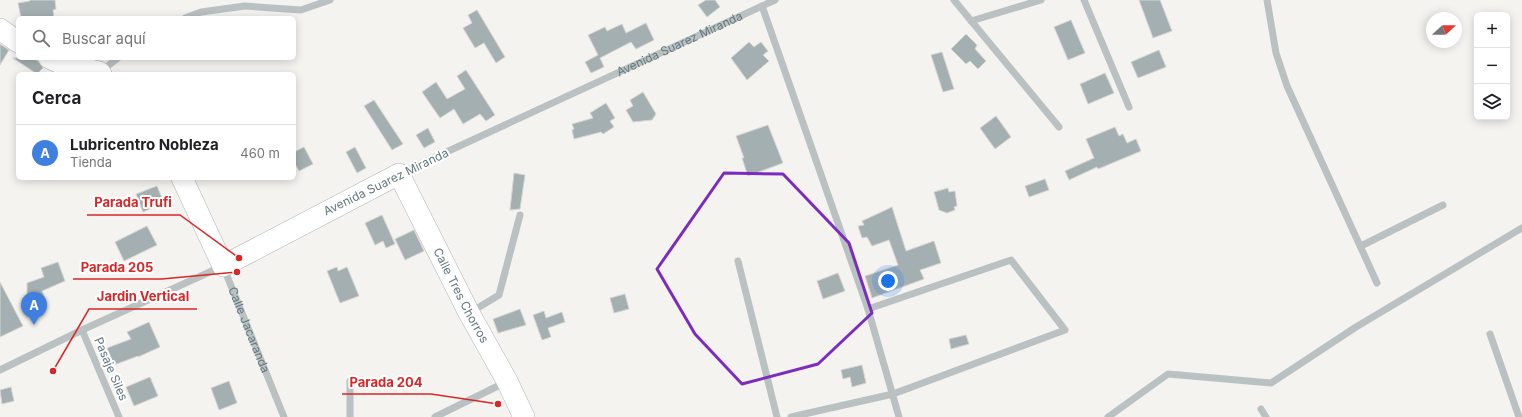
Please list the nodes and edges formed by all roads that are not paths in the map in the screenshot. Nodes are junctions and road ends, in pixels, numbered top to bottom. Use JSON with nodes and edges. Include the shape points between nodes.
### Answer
{"nodes":[{"id":1,"x":330,"y":0,"type":"edge"},
{"id":2,"x":775,"y":0,"type":"edge"},
{"id":3,"x":954,"y":0,"type":"edge"},
{"id":4,"x":1041,"y":0,"type":"edge"},
{"id":5,"x":1084,"y":0,"type":"edge"},
{"id":6,"x":1267,"y":0,"type":"edge"},
{"id":7,"x":762,"y":6,"type":"junction"},
{"id":8,"x":190,"y":16,"type":"edge"},
{"id":9,"x":971,"y":21,"type":"junction"},
{"id":10,"x":0,"y":29,"type":"edge"},
{"id":11,"x":16,"y":41,"type":"edge"},
{"id":12,"x":53,"y":60,"type":"edge"},
{"id":13,"x":116,"y":60,"type":"edge"},
{"id":14,"x":96,"y":72,"type":"edge"},
{"id":15,"x":101,"y":72,"type":"edge"},
{"id":16,"x":1129,"y":107,"type":"dead end"},
{"id":17,"x":1060,"y":127,"type":"dead end"},
{"id":18,"x":399,"y":174,"type":"junction"},
{"id":19,"x":183,"y":180,"type":"edge"},
{"id":20,"x":1443,"y":205,"type":"dead end"},
{"id":21,"x":520,"y":215,"type":"dead end"},
{"id":22,"x":1522,"y":228,"type":"edge"},
{"id":23,"x":1360,"y":246,"type":"junction"},
{"id":24,"x":738,"y":261,"type":"dead end"},
{"id":25,"x":223,"y":266,"type":"junction"},
{"id":26,"x":1377,"y":283,"type":"dead end"},
{"id":27,"x":868,"y":309,"type":"junction"},
{"id":28,"x":469,"y":313,"type":"junction"},
{"id":29,"x":82,"y":330,"type":"junction"},
{"id":30,"x":1490,"y":334,"type":"dead end"},
{"id":31,"x":0,"y":370,"type":"edge"},
{"id":32,"x":350,"y":381,"type":"dead end"},
{"id":33,"x":507,"y":381,"type":"junction"},
{"id":34,"x":893,"y":394,"type":"junction"},
{"id":35,"x":1261,"y":409,"type":"dead end"},
{"id":36,"x":119,"y":417,"type":"edge"},
{"id":37,"x":284,"y":417,"type":"edge"},
{"id":38,"x":350,"y":417,"type":"edge"},
{"id":39,"x":435,"y":417,"type":"edge"},
{"id":40,"x":524,"y":417,"type":"edge"},
{"id":41,"x":776,"y":417,"type":"edge"},
{"id":42,"x":791,"y":417,"type":"edge"},
{"id":43,"x":899,"y":417,"type":"edge"},
{"id":44,"x":1108,"y":417,"type":"edge"},
{"id":45,"x":1266,"y":417,"type":"edge"},
{"id":46,"x":1519,"y":417,"type":"edge"}],
"edges":[{"from":1,"to":8,"type":"street","via":[[301,10],[245,6],[201,12]]},
{"from":2,"to":7,"type":"street","name":"Avenida Suarez Miranda"},
{"from":3,"to":9,"type":"street"},
{"from":4,"to":9,"type":"street"},
{"from":5,"to":16,"type":"street"},
{"from":6,"to":23,"type":"street","via":[[1276,53],[1287,86]]},
{"from":7,"to":18,"type":"street","name":"Avenida Suarez Miranda"},
{"from":7,"to":27,"type":"street"},
{"from":9,"to":17,"type":"street"},
{"from":10,"to":11,"type":"main road"},
{"from":12,"to":14,"type":"main road"},
{"from":13,"to":15,"type":"street"},
{"from":18,"to":25,"type":"main road","name":"Avenida Suarez Miranda"},
{"from":18,"to":28,"type":"main road","name":"Calle Tres Chorros"},
{"from":19,"to":25,"type":"main road","name":"Calle Jacaranda"},
{"from":20,"to":23,"type":"street"},
{"from":21,"to":28,"type":"street","via":[[499,296]]},
{"from":22,"to":44,"type":"street","via":[[1356,327],[1271,382],[1168,374]]},
{"from":23,"to":26,"type":"street"},
{"from":24,"to":41,"type":"street"},
{"from":25,"to":29,"type":"street","name":"Avenida Suarez Miranda"},
{"from":25,"to":37,"type":"street","name":"Calle Jacaranda"},
{"from":27,"to":34,"type":"street"},
{"from":27,"to":34,"type":"street","via":[[1011,260],[1065,330]]},
{"from":28,"to":33,"type":"main road","name":"Calle Tres Chorros"},
{"from":29,"to":31,"type":"street","name":"Avenida Suarez Miranda"},
{"from":29,"to":36,"type":"street","name":"Pasaje Siles"},
{"from":30,"to":46,"type":"street"},
{"from":32,"to":38,"type":"street"},
{"from":33,"to":39,"type":"street"},
{"from":33,"to":40,"type":"main road","name":"Calle Tres Chorros"},
{"from":34,"to":42,"type":"street"},
{"from":34,"to":43,"type":"street"},
{"from":35,"to":45,"type":"street"}]}
